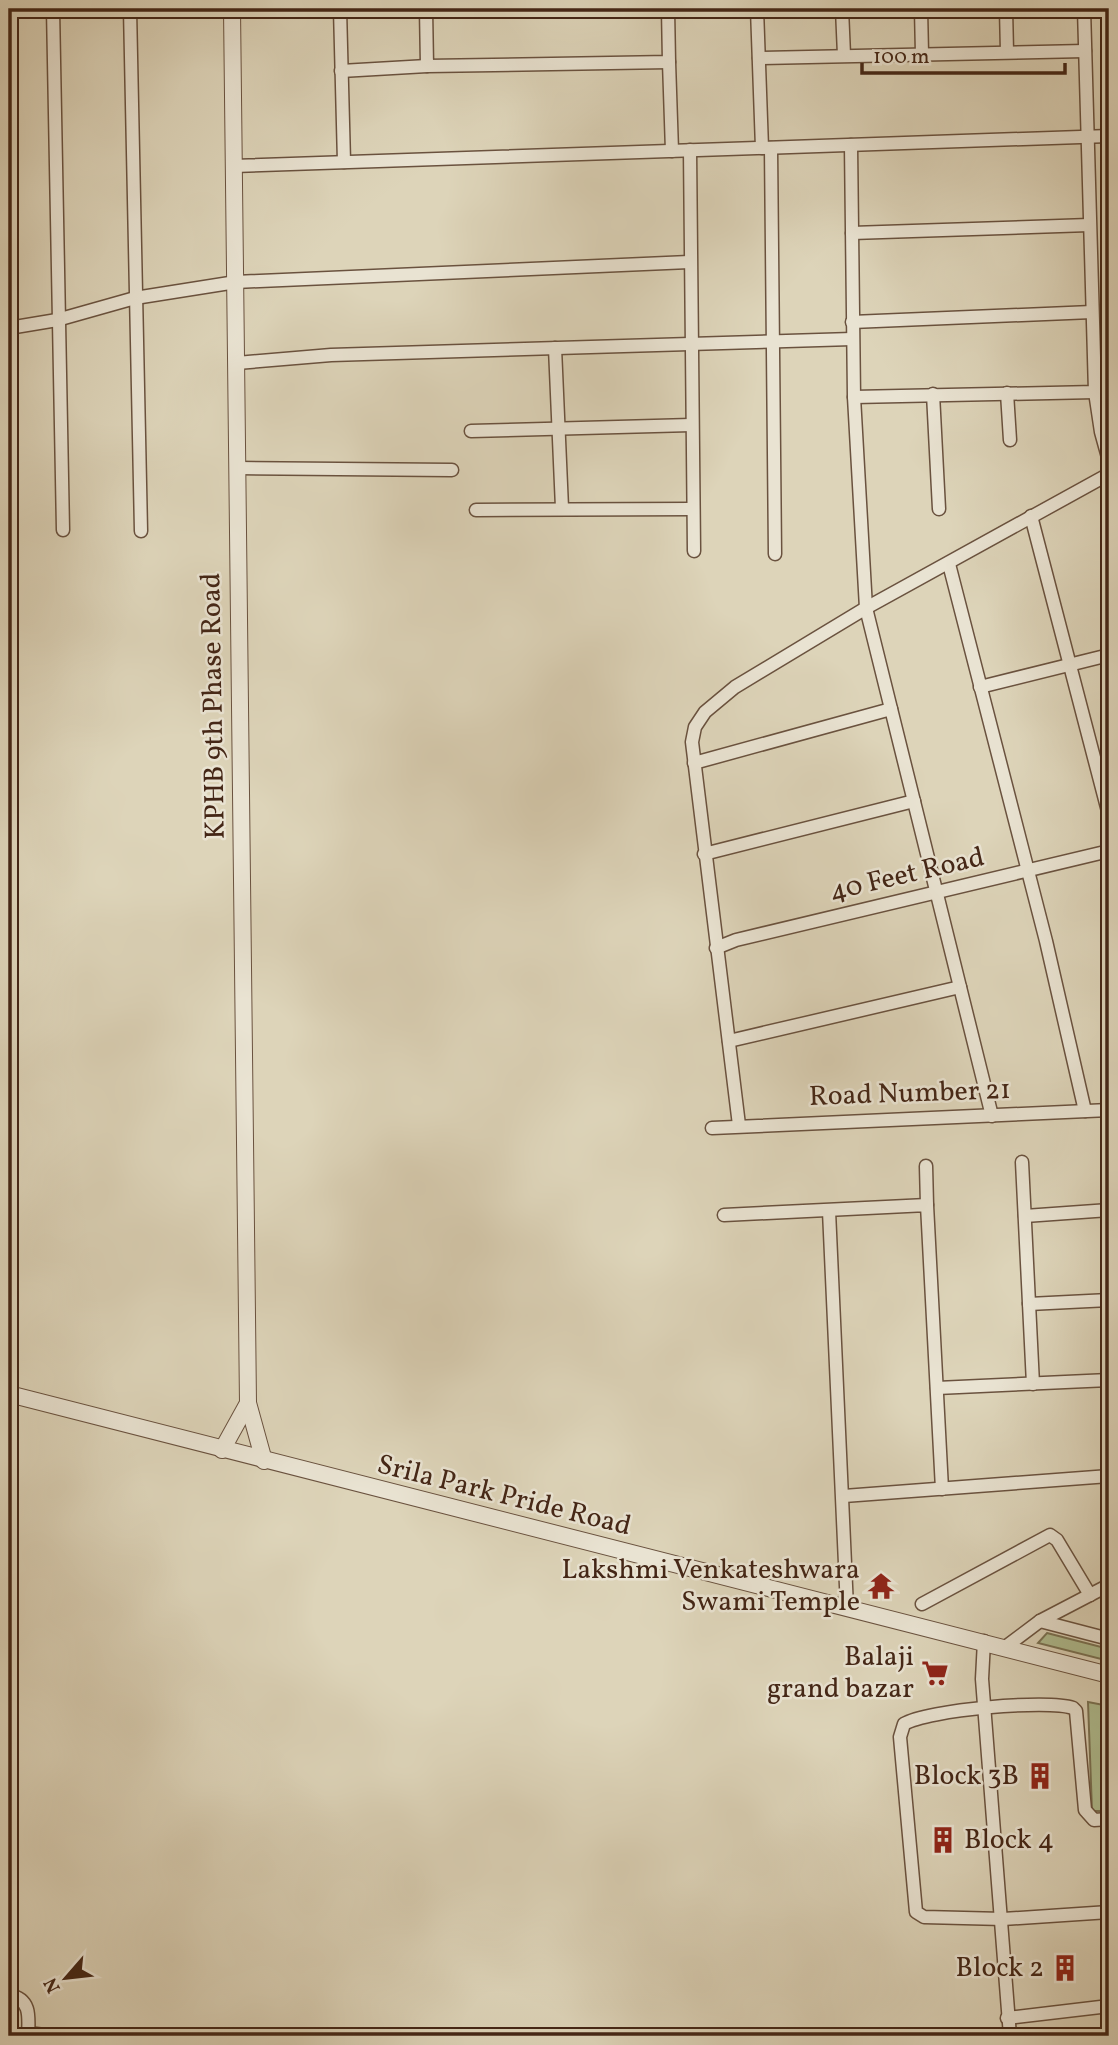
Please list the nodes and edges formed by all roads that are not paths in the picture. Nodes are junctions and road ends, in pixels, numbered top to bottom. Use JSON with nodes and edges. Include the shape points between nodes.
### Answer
{"nodes":[{"id":1,"x":53,"y":9,"type":"edge"},
{"id":2,"x":130,"y":9,"type":"edge"},
{"id":3,"x":232,"y":9,"type":"edge"},
{"id":4,"x":340,"y":9,"type":"edge"},
{"id":5,"x":426,"y":9,"type":"edge"},
{"id":6,"x":668,"y":9,"type":"edge"},
{"id":7,"x":758,"y":9,"type":"edge"},
{"id":8,"x":842,"y":9,"type":"edge"},
{"id":9,"x":921,"y":9,"type":"edge"},
{"id":10,"x":1006,"y":9,"type":"edge"},
{"id":11,"x":1084,"y":9,"type":"edge"},
{"id":12,"x":1085,"y":51,"type":"junction"},
{"id":13,"x":1007,"y":52,"type":"junction"},
{"id":14,"x":922,"y":54,"type":"junction"},
{"id":15,"x":844,"y":55,"type":"junction"},
{"id":16,"x":759,"y":58,"type":"junction"},
{"id":17,"x":669,"y":62,"type":"junction"},
{"id":18,"x":427,"y":66,"type":"junction"},
{"id":19,"x":341,"y":71,"type":"junction"},
{"id":20,"x":1109,"y":136,"type":"edge"},
{"id":21,"x":1086,"y":137,"type":"junction"},
{"id":22,"x":851,"y":145,"type":"junction"},
{"id":23,"x":767,"y":148,"type":"junction"},
{"id":24,"x":690,"y":150,"type":"junction"},
{"id":25,"x":672,"y":151,"type":"junction"},
{"id":26,"x":344,"y":162,"type":"junction"},
{"id":27,"x":234,"y":166,"type":"junction"},
{"id":28,"x":1089,"y":225,"type":"junction"},
{"id":29,"x":852,"y":233,"type":"junction"},
{"id":30,"x":689,"y":262,"type":"junction"},
{"id":31,"x":236,"y":282,"type":"junction"},
{"id":32,"x":135,"y":298,"type":"junction"},
{"id":33,"x":1092,"y":312,"type":"junction"},
{"id":34,"x":57,"y":320,"type":"junction"},
{"id":35,"x":852,"y":322,"type":"junction"},
{"id":36,"x":9,"y":328,"type":"edge"},
{"id":37,"x":852,"y":339,"type":"junction"},
{"id":38,"x":772,"y":340,"type":"junction"},
{"id":39,"x":691,"y":342,"type":"junction"},
{"id":40,"x":555,"y":348,"type":"junction"},
{"id":41,"x":237,"y":363,"type":"junction"},
{"id":42,"x":1095,"y":392,"type":"junction"},
{"id":43,"x":1007,"y":393,"type":"junction"},
{"id":44,"x":933,"y":394,"type":"junction"},
{"id":45,"x":854,"y":397,"type":"junction"},
{"id":46,"x":691,"y":425,"type":"junction"},
{"id":47,"x":558,"y":427,"type":"junction"},
{"id":48,"x":471,"y":431,"type":"dead end"},
{"id":49,"x":1010,"y":440,"type":"dead end"},
{"id":50,"x":1109,"y":461,"type":"edge"},
{"id":51,"x":238,"y":468,"type":"junction"},
{"id":52,"x":452,"y":470,"type":"dead end"},
{"id":53,"x":1109,"y":474,"type":"edge"},
{"id":54,"x":562,"y":508,"type":"junction"},
{"id":55,"x":693,"y":509,"type":"junction"},
{"id":56,"x":939,"y":509,"type":"dead end"},
{"id":57,"x":476,"y":510,"type":"dead end"},
{"id":58,"x":1031,"y":516,"type":"junction"},
{"id":59,"x":63,"y":530,"type":"dead end"},
{"id":60,"x":141,"y":531,"type":"dead end"},
{"id":61,"x":694,"y":551,"type":"dead end"},
{"id":62,"x":775,"y":554,"type":"dead end"},
{"id":63,"x":949,"y":564,"type":"junction"},
{"id":64,"x":866,"y":608,"type":"junction"},
{"id":65,"x":1109,"y":655,"type":"edge"},
{"id":66,"x":1070,"y":665,"type":"junction"},
{"id":67,"x":980,"y":687,"type":"junction"},
{"id":68,"x":891,"y":709,"type":"junction"},
{"id":69,"x":694,"y":763,"type":"junction"},
{"id":70,"x":914,"y":801,"type":"junction"},
{"id":71,"x":1109,"y":815,"type":"edge"},
{"id":72,"x":1109,"y":852,"type":"edge"},
{"id":73,"x":704,"y":854,"type":"junction"},
{"id":74,"x":1028,"y":871,"type":"junction"},
{"id":75,"x":937,"y":893,"type":"junction"},
{"id":76,"x":716,"y":948,"type":"junction"},
{"id":77,"x":960,"y":987,"type":"junction"},
{"id":78,"x":729,"y":1041,"type":"junction"},
{"id":79,"x":1109,"y":1110,"type":"edge"},
{"id":80,"x":1085,"y":1111,"type":"junction"},
{"id":81,"x":992,"y":1116,"type":"junction"},
{"id":82,"x":739,"y":1125,"type":"junction"},
{"id":83,"x":712,"y":1128,"type":"dead end"},
{"id":84,"x":1022,"y":1162,"type":"dead end"},
{"id":85,"x":926,"y":1166,"type":"dead end"},
{"id":86,"x":927,"y":1205,"type":"junction"},
{"id":87,"x":1109,"y":1210,"type":"edge"},
{"id":88,"x":829,"y":1211,"type":"junction"},
{"id":89,"x":724,"y":1215,"type":"dead end"},
{"id":90,"x":1024,"y":1216,"type":"junction"},
{"id":91,"x":1109,"y":1300,"type":"edge"},
{"id":92,"x":1029,"y":1304,"type":"junction"},
{"id":93,"x":1109,"y":1380,"type":"edge"},
{"id":94,"x":1033,"y":1384,"type":"junction"},
{"id":95,"x":937,"y":1388,"type":"junction"},
{"id":96,"x":9,"y":1394,"type":"edge"},
{"id":97,"x":248,"y":1403,"type":"junction"},
{"id":98,"x":222,"y":1450,"type":"junction"},
{"id":99,"x":264,"y":1461,"type":"junction"},
{"id":100,"x":1109,"y":1476,"type":"edge"},
{"id":101,"x":942,"y":1489,"type":"junction"},
{"id":102,"x":844,"y":1496,"type":"junction"},
{"id":103,"x":1109,"y":1585,"type":"edge"},
{"id":104,"x":1090,"y":1595,"type":"junction"},
{"id":105,"x":922,"y":1604,"type":"dead end"},
{"id":106,"x":846,"y":1608,"type":"junction"},
{"id":107,"x":1040,"y":1621,"type":"junction"},
{"id":108,"x":1109,"y":1639,"type":"edge"},
{"id":109,"x":984,"y":1641,"type":"junction"},
{"id":110,"x":1004,"y":1648,"type":"junction"},
{"id":111,"x":1109,"y":1675,"type":"edge"},
{"id":112,"x":986,"y":1708,"type":"junction"},
{"id":113,"x":1109,"y":1819,"type":"edge"},
{"id":114,"x":1109,"y":1912,"type":"edge"},
{"id":115,"x":1003,"y":1919,"type":"junction"},
{"id":116,"x":9,"y":1995,"type":"edge"},
{"id":117,"x":1109,"y":2006,"type":"edge"},
{"id":118,"x":1007,"y":2018,"type":"junction"},
{"id":119,"x":28,"y":2035,"type":"edge"},
{"id":120,"x":53,"y":2036,"type":"edge"},
{"id":121,"x":1010,"y":2036,"type":"edge"}],
"edges":[{"from":1,"to":34,"type":"street"},
{"from":2,"to":32,"type":"street"},
{"from":3,"to":27,"type":"street","name":"KPHB 9th Phase Road"},
{"from":4,"to":19,"type":"street"},
{"from":5,"to":18,"type":"street"},
{"from":6,"to":17,"type":"street"},
{"from":7,"to":16,"type":"street"},
{"from":8,"to":15,"type":"street"},
{"from":9,"to":14,"type":"street"},
{"from":10,"to":13,"type":"street"},
{"from":11,"to":12,"type":"street"},
{"from":12,"to":13,"type":"street"},
{"from":12,"to":21,"type":"street"},
{"from":13,"to":14,"type":"street"},
{"from":14,"to":15,"type":"street"},
{"from":15,"to":16,"type":"street"},
{"from":16,"to":23,"type":"street"},
{"from":17,"to":18,"type":"street"},
{"from":17,"to":25,"type":"street"},
{"from":18,"to":19,"type":"street"},
{"from":19,"to":26,"type":"street"},
{"from":20,"to":21,"type":"street"},
{"from":21,"to":22,"type":"street"},
{"from":21,"to":28,"type":"street"},
{"from":22,"to":23,"type":"street"},
{"from":22,"to":29,"type":"street"},
{"from":23,"to":24,"type":"street"},
{"from":23,"to":38,"type":"street"},
{"from":24,"to":25,"type":"street"},
{"from":24,"to":30,"type":"street"},
{"from":25,"to":26,"type":"street"},
{"from":26,"to":27,"type":"street"},
{"from":27,"to":31,"type":"street","name":"KPHB 9th Phase Road"},
{"from":28,"to":29,"type":"street"},
{"from":28,"to":33,"type":"street"},
{"from":29,"to":35,"type":"street"},
{"from":30,"to":31,"type":"street"},
{"from":30,"to":39,"type":"street"},
{"from":31,"to":32,"type":"street"},
{"from":31,"to":41,"type":"street","name":"KPHB 9th Phase Road"},
{"from":32,"to":34,"type":"street"},
{"from":32,"to":60,"type":"street"},
{"from":33,"to":35,"type":"street"},
{"from":33,"to":42,"type":"street"},
{"from":34,"to":36,"type":"street"},
{"from":34,"to":59,"type":"street"},
{"from":35,"to":37,"type":"street"},
{"from":37,"to":38,"type":"street"},
{"from":37,"to":45,"type":"street"},
{"from":38,"to":39,"type":"street"},
{"from":38,"to":62,"type":"street"},
{"from":39,"to":40,"type":"street"},
{"from":39,"to":46,"type":"street"},
{"from":40,"to":41,"type":"street","via":[[331,355]]},
{"from":40,"to":47,"type":"street"},
{"from":41,"to":51,"type":"street","name":"KPHB 9th Phase Road"},
{"from":42,"to":43,"type":"street"},
{"from":42,"to":50,"type":"street"},
{"from":43,"to":44,"type":"street"},
{"from":43,"to":49,"type":"street"},
{"from":44,"to":45,"type":"street"},
{"from":44,"to":56,"type":"street"},
{"from":45,"to":64,"type":"street"},
{"from":46,"to":47,"type":"street"},
{"from":46,"to":55,"type":"street"},
{"from":47,"to":48,"type":"street"},
{"from":47,"to":54,"type":"street"},
{"from":51,"to":52,"type":"street"},
{"from":51,"to":97,"type":"street","name":"KPHB 9th Phase Road"},
{"from":53,"to":58,"type":"street"},
{"from":54,"to":55,"type":"street"},
{"from":54,"to":57,"type":"street"},
{"from":55,"to":61,"type":"street"},
{"from":58,"to":63,"type":"street"},
{"from":58,"to":66,"type":"street"},
{"from":63,"to":64,"type":"street"},
{"from":63,"to":67,"type":"street"},
{"from":64,"to":68,"type":"street"},
{"from":64,"to":69,"type":"street","via":[[735,687],[705,712],[695,727]]},
{"from":65,"to":66,"type":"street"},
{"from":66,"to":67,"type":"street"},
{"from":66,"to":71,"type":"street"},
{"from":67,"to":74,"type":"street"},
{"from":68,"to":69,"type":"street"},
{"from":68,"to":70,"type":"street"},
{"from":69,"to":73,"type":"street"},
{"from":70,"to":73,"type":"street"},
{"from":70,"to":75,"type":"street"},
{"from":72,"to":74,"type":"street","name":"40 Feet Road"},
{"from":73,"to":76,"type":"street"},
{"from":74,"to":75,"type":"street","name":"40 Feet Road"},
{"from":74,"to":80,"type":"street"},
{"from":75,"to":76,"type":"street","name":"40 Feet Road"},
{"from":75,"to":77,"type":"street"},
{"from":76,"to":78,"type":"street"},
{"from":77,"to":78,"type":"street"},
{"from":77,"to":81,"type":"street"},
{"from":78,"to":82,"type":"street"},
{"from":79,"to":80,"type":"street","name":"Road Number 21"},
{"from":80,"to":81,"type":"street","name":"Road Number 21"},
{"from":81,"to":82,"type":"street","name":"Road Number 21"},
{"from":82,"to":83,"type":"street","name":"Road Number 21"},
{"from":84,"to":90,"type":"street"},
{"from":85,"to":86,"type":"street"},
{"from":86,"to":88,"type":"street"},
{"from":86,"to":95,"type":"street"},
{"from":87,"to":90,"type":"street"},
{"from":88,"to":89,"type":"street"},
{"from":88,"to":102,"type":"street"},
{"from":90,"to":92,"type":"street"},
{"from":91,"to":92,"type":"street"},
{"from":92,"to":94,"type":"street"},
{"from":93,"to":94,"type":"street"},
{"from":94,"to":95,"type":"street"},
{"from":95,"to":101,"type":"street"},
{"from":96,"to":98,"type":"street","name":"Srila Park Pride Road"},
{"from":97,"to":98,"type":"street","name":"KPHB 9th Phase Road"},
{"from":97,"to":99,"type":"street","name":"KPHB 9th Phase Road"},
{"from":98,"to":99,"type":"street","name":"Srila Park Pride Road"},
{"from":99,"to":106,"type":"street","name":"Srila Park Pride Road"},
{"from":100,"to":101,"type":"street"},
{"from":101,"to":102,"type":"street"},
{"from":102,"to":106,"type":"street"},
{"from":103,"to":104,"type":"street"},
{"from":104,"to":105,"type":"street","via":[[1050,1535]]},
{"from":104,"to":107,"type":"street"},
{"from":106,"to":109,"type":"street","name":"Srila Park Pride Road"},
{"from":107,"to":108,"type":"street"},
{"from":107,"to":110,"type":"street"},
{"from":109,"to":110,"type":"street","name":"Srila Park Pride Road"},
{"from":109,"to":112,"type":"street"},
{"from":110,"to":111,"type":"street","name":"Srila Park Pride Road"},
{"from":112,"to":113,"type":"street","via":[[1073,1708],[1085,1810],[1094,1820]]},
{"from":112,"to":115,"type":"street"},
{"from":112,"to":115,"type":"street","via":[[915,1717],[904,1724],[900,1737],[916,1912],[924,1917]]},
{"from":114,"to":115,"type":"street"},
{"from":115,"to":118,"type":"street"},
{"from":116,"to":119,"type":"street","via":[[21,1997],[27,2006]]},
{"from":117,"to":118,"type":"street"},
{"from":118,"to":121,"type":"street"},
{"from":119,"to":120,"type":"street"}]}
